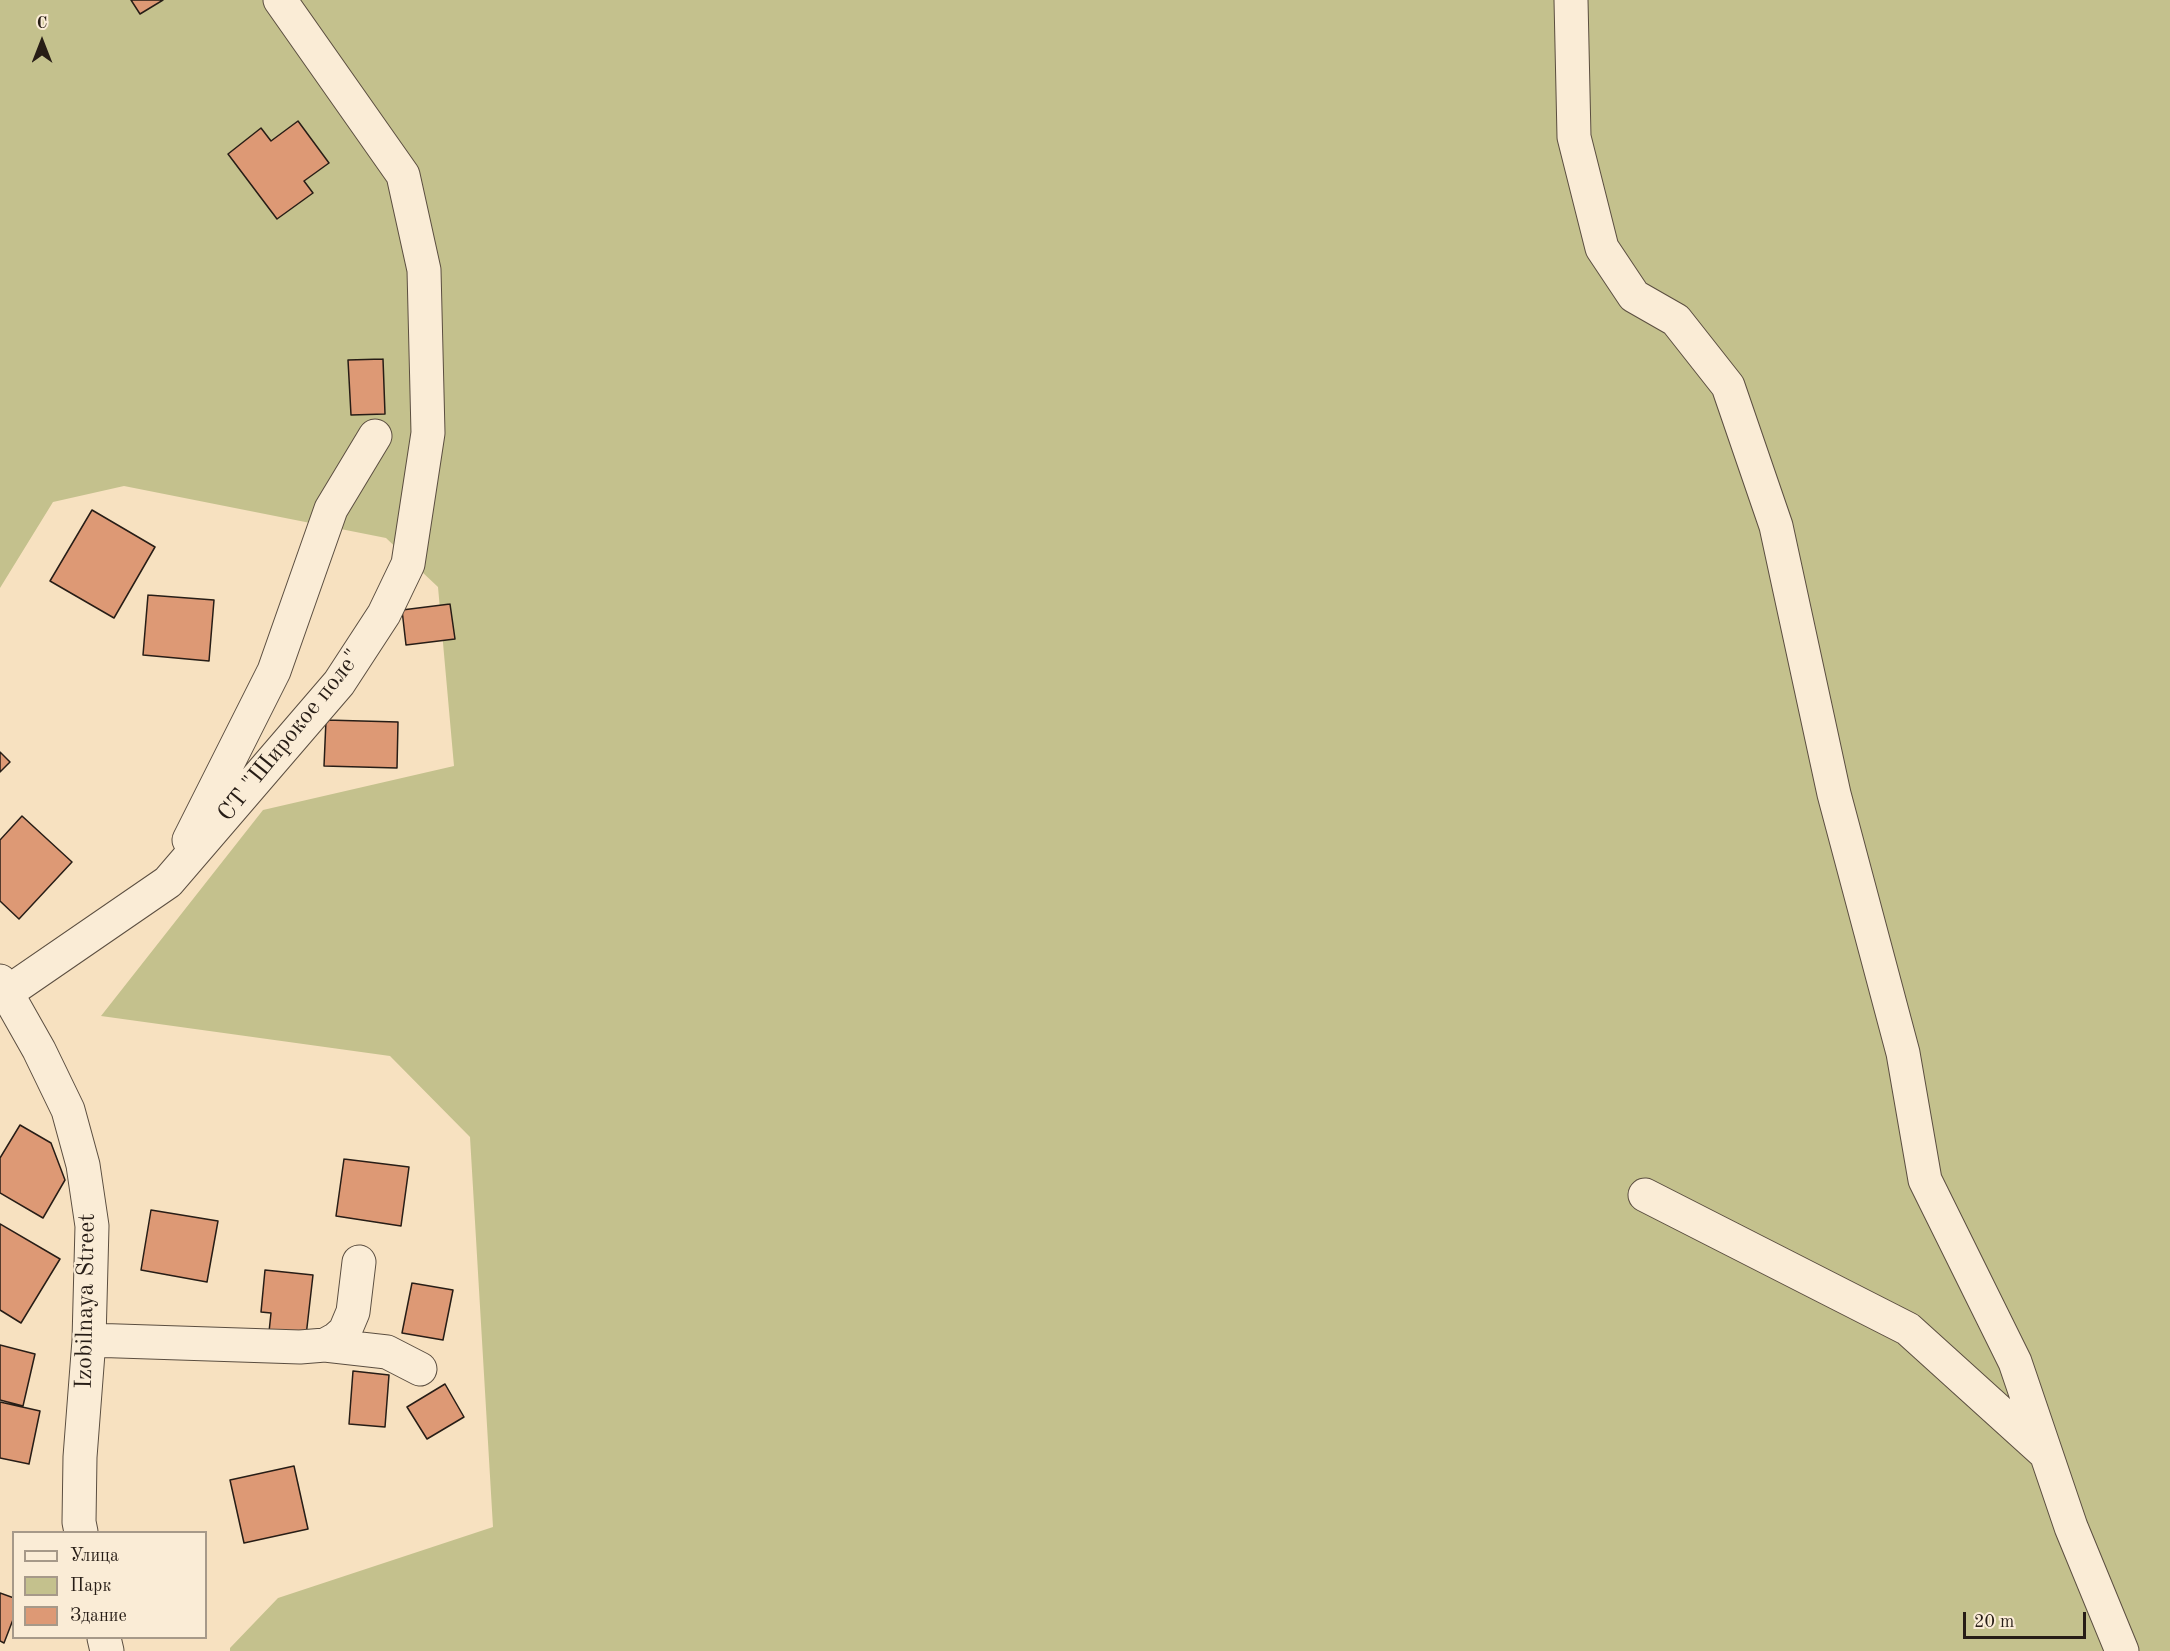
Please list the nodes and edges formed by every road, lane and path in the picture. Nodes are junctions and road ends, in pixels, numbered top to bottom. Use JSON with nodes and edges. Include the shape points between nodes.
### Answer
{"nodes":[{"id":1,"x":280,"y":0,"type":"edge"},
{"id":2,"x":1571,"y":0,"type":"edge"},
{"id":3,"x":375,"y":436,"type":"dead end"},
{"id":4,"x":168,"y":882,"type":"junction"},
{"id":5,"x":4,"y":986,"type":"edge"},
{"id":6,"x":1646,"y":1195,"type":"dead end"},
{"id":7,"x":359,"y":1262,"type":"dead end"},
{"id":8,"x":88,"y":1340,"type":"junction"},
{"id":9,"x":325,"y":1345,"type":"junction"},
{"id":10,"x":420,"y":1369,"type":"dead end"},
{"id":11,"x":2046,"y":1455,"type":"junction"},
{"id":12,"x":81,"y":1531,"type":"edge"},
{"id":13,"x":2122,"y":1651,"type":"edge"}],
"edges":[{"from":1,"to":4,"type":"street","name":"СТ \"Широкое поле\"","via":[[403,175],[424,270],[428,433],[408,564],[384,614],[339,683]]},
{"from":2,"to":11,"type":"street","via":[[1574,136],[1602,249],[1634,296],[1676,320],[1728,386],[1776,526],[1834,794],[1903,1053],[1925,1180],[2015,1362]]},
{"from":3,"to":4,"type":"street","via":[[331,509],[274,671]]},
{"from":4,"to":5,"type":"street","name":"СТ \"Широкое поле\""},
{"from":5,"to":8,"type":"street","name":"Izobilnaya Street","via":[[68,1110],[83,1165],[92,1227]]},
{"from":6,"to":11,"type":"street","via":[[1908,1329]]},
{"from":7,"to":9,"type":"street","via":[[353,1312],[345,1331]]},
{"from":8,"to":9,"type":"street"},
{"from":8,"to":12,"type":"street","name":"Izobilnaya Street","via":[[80,1456]]},
{"from":9,"to":10,"type":"street","via":[[387,1352]]},
{"from":11,"to":13,"type":"street"}]}
